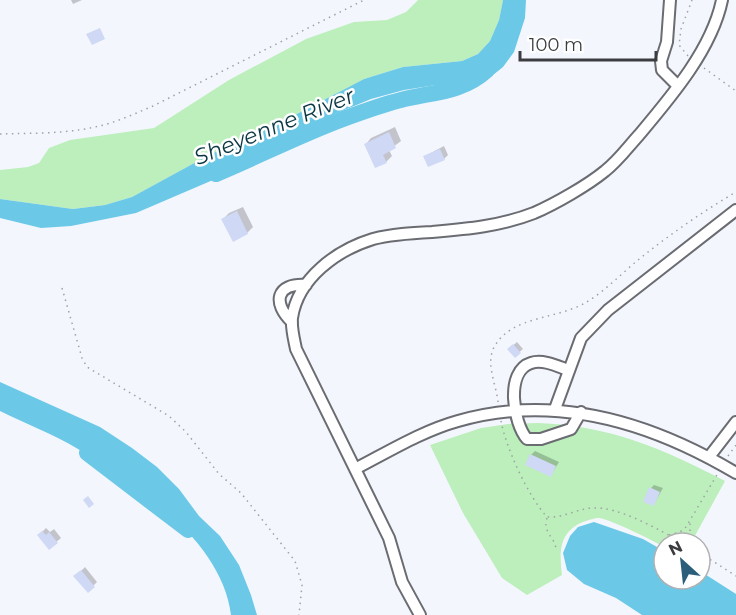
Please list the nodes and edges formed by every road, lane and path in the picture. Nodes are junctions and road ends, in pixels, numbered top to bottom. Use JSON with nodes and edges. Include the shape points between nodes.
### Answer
{"nodes":[{"id":1,"x":364,"y":0,"type":"edge"},
{"id":2,"x":670,"y":0,"type":"edge"},
{"id":3,"x":692,"y":0,"type":"edge"},
{"id":4,"x":722,"y":0,"type":"edge"},
{"id":5,"x":688,"y":56,"type":"dead end"},
{"id":6,"x":705,"y":68,"type":"dead end"},
{"id":7,"x":677,"y":85,"type":"junction"},
{"id":8,"x":736,"y":91,"type":"edge"},
{"id":9,"x":0,"y":134,"type":"edge"},
{"id":10,"x":736,"y":192,"type":"edge"},
{"id":11,"x":736,"y":210,"type":"edge"},
{"id":12,"x":306,"y":285,"type":"junction"},
{"id":13,"x":62,"y":288,"type":"dead end"},
{"id":14,"x":292,"y":322,"type":"junction"},
{"id":15,"x":568,"y":370,"type":"junction"},
{"id":16,"x":498,"y":400,"type":"dead end"},
{"id":17,"x":515,"y":410,"type":"junction"},
{"id":18,"x":555,"y":410,"type":"junction"},
{"id":19,"x":581,"y":412,"type":"junction"},
{"id":20,"x":501,"y":422,"type":"dead end"},
{"id":21,"x":736,"y":422,"type":"edge"},
{"id":22,"x":736,"y":445,"type":"edge"},
{"id":23,"x":710,"y":457,"type":"junction"},
{"id":24,"x":723,"y":465,"type":"junction"},
{"id":25,"x":355,"y":469,"type":"junction"},
{"id":26,"x":736,"y":473,"type":"edge"},
{"id":27,"x":547,"y":517,"type":"junction"},
{"id":28,"x":691,"y":520,"type":"junction"},
{"id":29,"x":659,"y":531,"type":"edge"},
{"id":30,"x":682,"y":531,"type":"edge"},
{"id":31,"x":691,"y":531,"type":"edge"},
{"id":32,"x":556,"y":549,"type":"dead end"},
{"id":33,"x":712,"y":561,"type":"edge"},
{"id":34,"x":736,"y":576,"type":"edge"},
{"id":35,"x":299,"y":615,"type":"edge"},
{"id":36,"x":420,"y":615,"type":"edge"}],
"edges":[{"from":1,"to":9,"type":"path","via":[[118,121],[93,128]]},
{"from":2,"to":7,"type":"street","via":[[661,61],[662,69]]},
{"from":3,"to":5,"type":"path","via":[[679,37],[679,45]]},
{"from":4,"to":7,"type":"street","via":[[711,34]]},
{"from":6,"to":8,"type":"path"},
{"from":7,"to":12,"type":"street","via":[[619,159],[562,198],[507,222],[372,240],[325,264]]},
{"from":10,"to":16,"type":"path","via":[[662,242],[585,303],[514,327],[502,336],[490,362]]},
{"from":11,"to":15,"type":"street","via":[[608,310],[581,338]]},
{"from":12,"to":14,"type":"street","via":[[298,297]]},
{"from":12,"to":14,"type":"street","via":[[290,286],[280,295],[280,309]]},
{"from":13,"to":35,"type":"path","via":[[87,368],[169,416],[219,474],[241,493],[295,561],[302,585]]},
{"from":14,"to":25,"type":"street","via":[[296,349]]},
{"from":15,"to":17,"type":"street","via":[[546,362],[524,366],[515,384]]},
{"from":15,"to":18,"type":"street"},
{"from":17,"to":18,"type":"street"},
{"from":17,"to":19,"type":"street","via":[[517,423],[527,439],[541,439],[571,429]]},
{"from":17,"to":25,"type":"street","via":[[441,427]]},
{"from":18,"to":19,"type":"street"},
{"from":19,"to":23,"type":"street","via":[[642,429]]},
{"from":20,"to":27,"type":"path","via":[[510,449]]},
{"from":21,"to":23,"type":"street"},
{"from":22,"to":24,"type":"path"},
{"from":23,"to":24,"type":"street"},
{"from":24,"to":26,"type":"street"},
{"from":24,"to":28,"type":"path"},
{"from":25,"to":36,"type":"street","via":[[389,538],[402,582]]},
{"from":27,"to":29,"type":"path","via":[[598,508],[612,510]]},
{"from":27,"to":32,"type":"path","via":[[546,530]]},
{"from":28,"to":30,"type":"path"},
{"from":28,"to":31,"type":"path"},
{"from":33,"to":34,"type":"path"}]}
